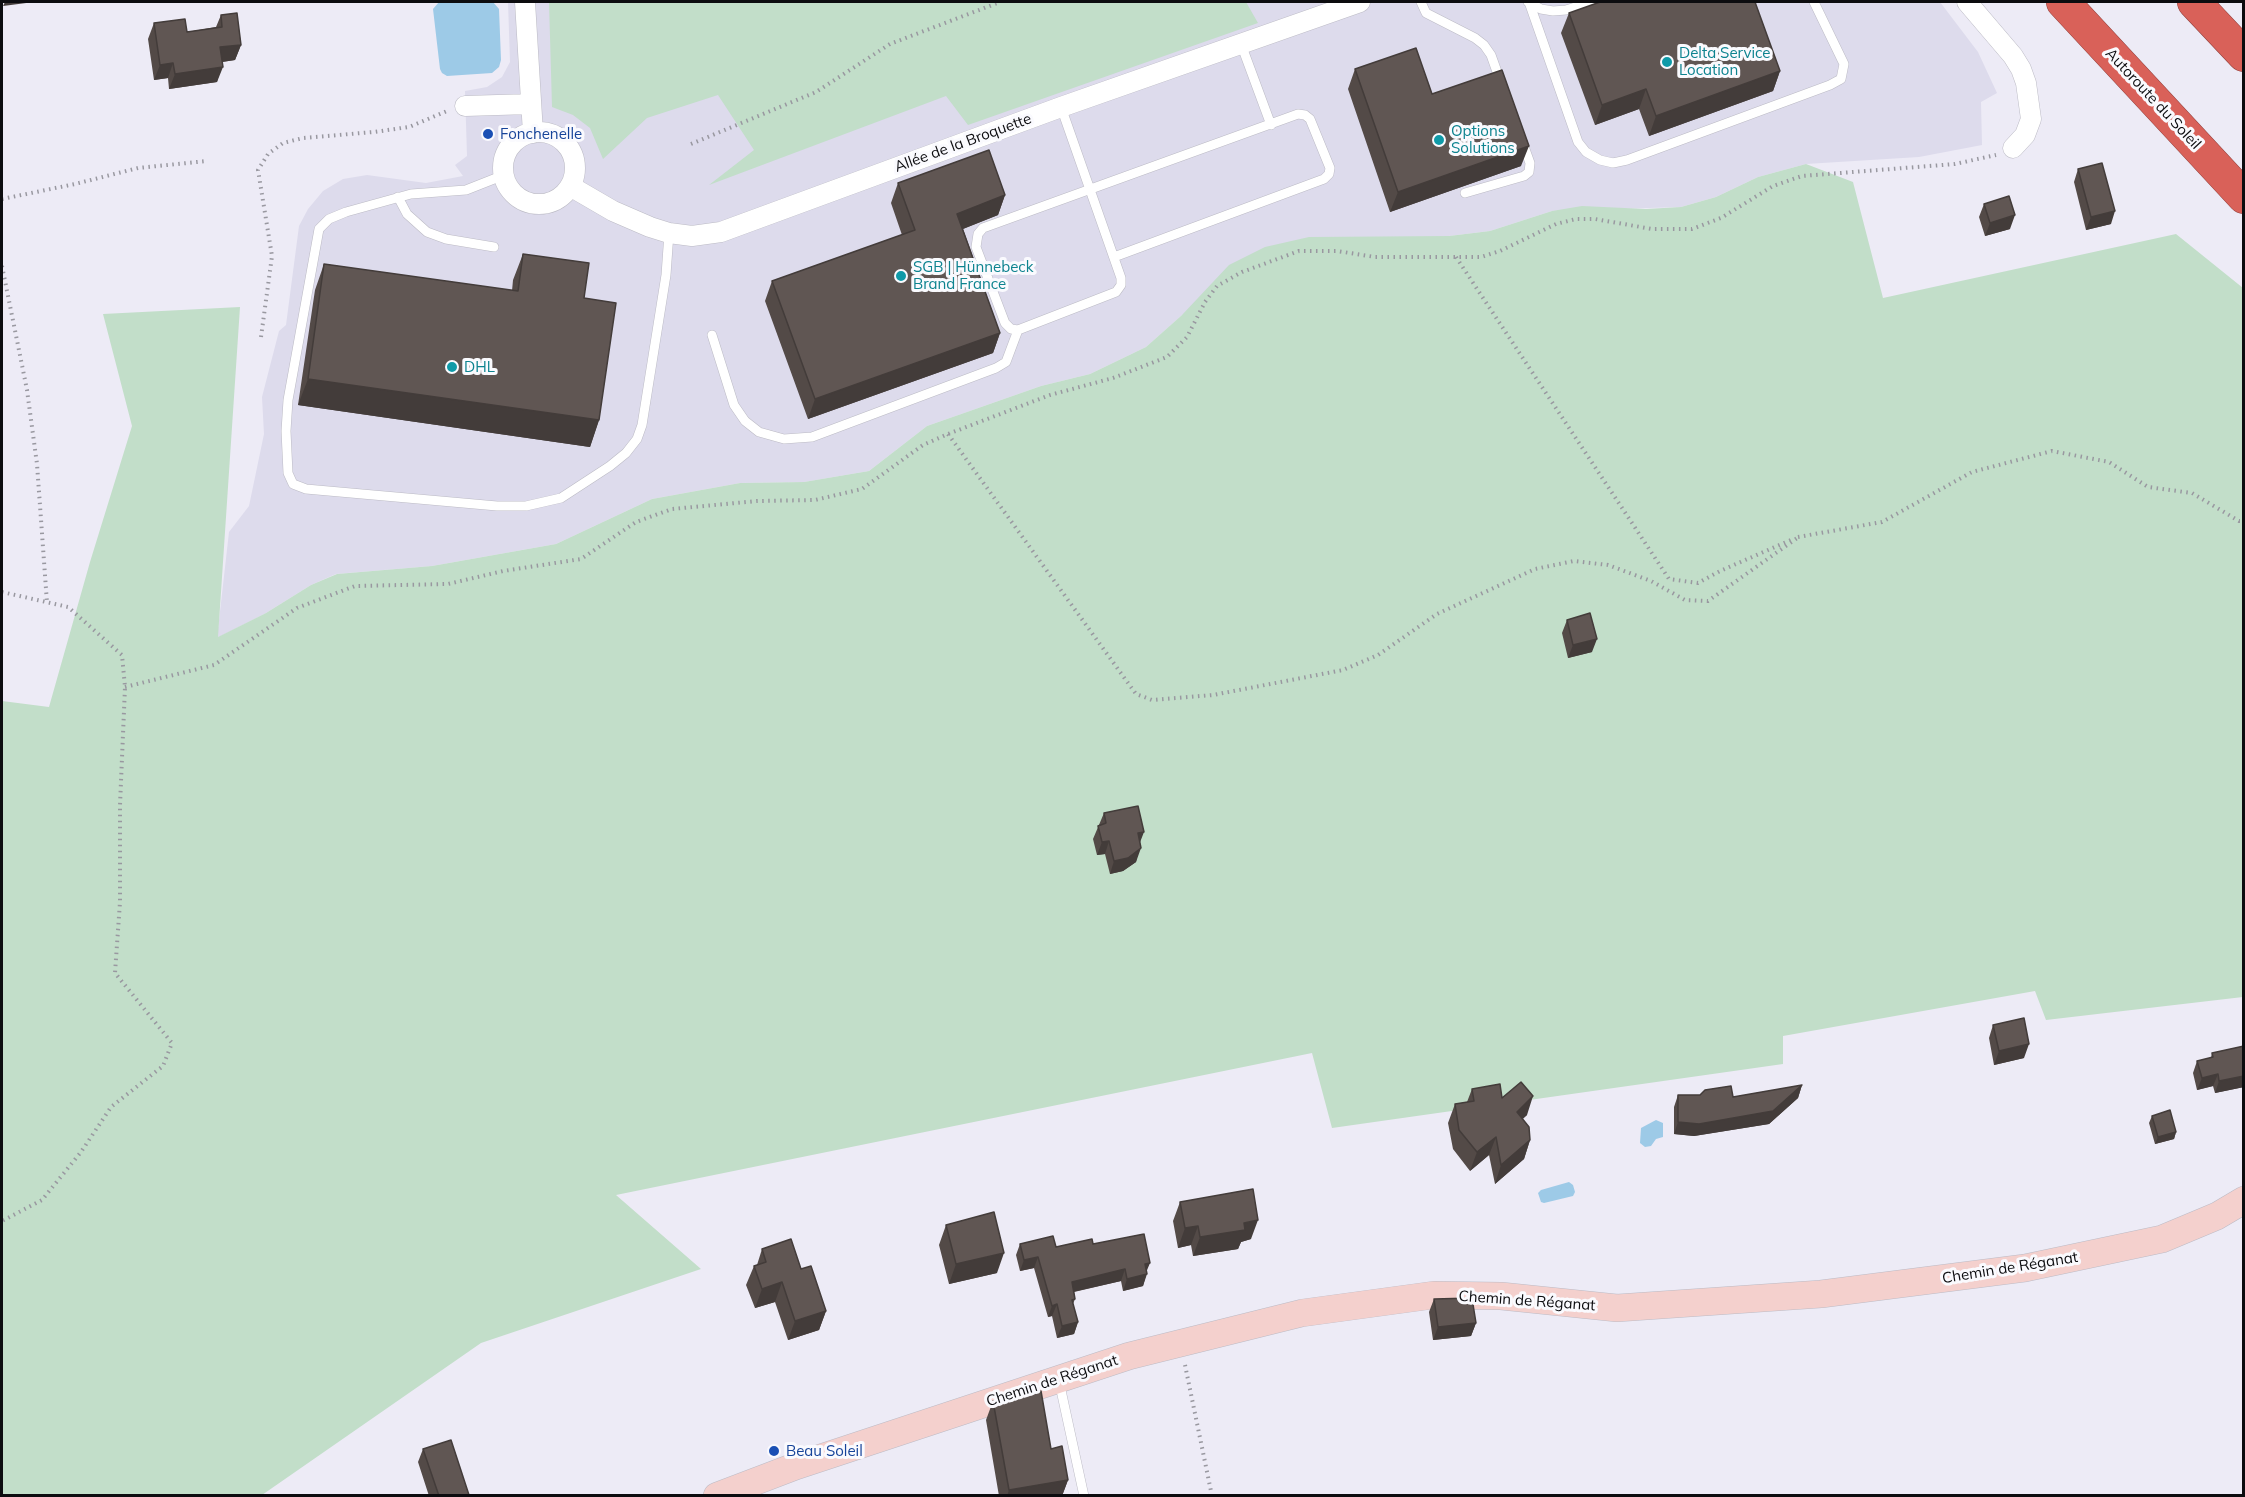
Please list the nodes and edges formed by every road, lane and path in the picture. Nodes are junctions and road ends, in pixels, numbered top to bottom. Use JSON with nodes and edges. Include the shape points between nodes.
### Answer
{"nodes":[{"id":1,"x":525,"y":2,"type":"edge"},
{"id":2,"x":1000,"y":2,"type":"edge"},
{"id":3,"x":1360,"y":2,"type":"edge"},
{"id":4,"x":1421,"y":2,"type":"edge"},
{"id":5,"x":1529,"y":2,"type":"edge"},
{"id":6,"x":1591,"y":2,"type":"edge"},
{"id":7,"x":1814,"y":2,"type":"edge"},
{"id":8,"x":1966,"y":2,"type":"edge"},
{"id":9,"x":2063,"y":2,"type":"edge"},
{"id":10,"x":2194,"y":2,"type":"edge"},
{"id":11,"x":1241,"y":44,"type":"junction"},
{"id":12,"x":2244,"y":55,"type":"edge"},
{"id":13,"x":1503,"y":87,"type":"edge"},
{"id":14,"x":530,"y":104,"type":"junction"},
{"id":15,"x":465,"y":106,"type":"joint"},
{"id":16,"x":1061,"y":107,"type":"junction"},
{"id":17,"x":1271,"y":125,"type":"junction"},
{"id":18,"x":1518,"y":131,"type":"edge"},
{"id":19,"x":533,"y":133,"type":"junction"},
{"id":20,"x":691,"y":144,"type":"dead end"},
{"id":21,"x":2013,"y":148,"type":"joint"},
{"id":22,"x":207,"y":161,"type":"dead end"},
{"id":23,"x":504,"y":175,"type":"junction"},
{"id":24,"x":570,"y":186,"type":"junction"},
{"id":25,"x":1091,"y":189,"type":"junction"},
{"id":26,"x":1465,"y":193,"type":"dead end"},
{"id":27,"x":398,"y":197,"type":"junction"},
{"id":28,"x":2244,"y":197,"type":"edge"},
{"id":29,"x":2,"y":199,"type":"edge"},
{"id":30,"x":669,"y":233,"type":"junction"},
{"id":31,"x":494,"y":247,"type":"dead end"},
{"id":32,"x":1114,"y":257,"type":"junction"},
{"id":33,"x":1456,"y":257,"type":"junction"},
{"id":34,"x":2,"y":266,"type":"edge"},
{"id":35,"x":1018,"y":330,"type":"junction"},
{"id":36,"x":712,"y":335,"type":"dead end"},
{"id":37,"x":261,"y":338,"type":"dead end"},
{"id":38,"x":948,"y":434,"type":"junction"},
{"id":39,"x":2244,"y":521,"type":"edge"},
{"id":40,"x":1800,"y":536,"type":"junction"},
{"id":41,"x":2,"y":592,"type":"edge"},
{"id":42,"x":47,"y":603,"type":"junction"},
{"id":43,"x":125,"y":687,"type":"junction"},
{"id":44,"x":2244,"y":1200,"type":"edge"},
{"id":45,"x":2,"y":1221,"type":"edge"},
{"id":46,"x":1180,"y":1343,"type":"junction"},
{"id":47,"x":1059,"y":1379,"type":"junction"},
{"id":48,"x":726,"y":1494,"type":"edge"},
{"id":49,"x":1084,"y":1496,"type":"edge"},
{"id":50,"x":1212,"y":1496,"type":"edge"}],
"edges":[{"from":1,"to":14,"type":"street"},
{"from":2,"to":20,"type":"path","via":[[890,44],[816,92]]},
{"from":3,"to":11,"type":"street","name":"Allée de la Broquette"},
{"from":4,"to":13,"type":"lane","via":[[1426,13],[1484,45]]},
{"from":5,"to":6,"type":"lane","via":[[1553,11]]},
{"from":5,"to":7,"type":"lane","via":[[1578,142],[1586,152],[1613,163],[1841,79],[1844,64]]},
{"from":8,"to":21,"type":"street","via":[[2013,56],[2026,83],[2031,118],[2025,135]]},
{"from":9,"to":28,"type":"highway","name":"Autoroute du Soleil"},
{"from":10,"to":12,"type":"highway"},
{"from":11,"to":16,"type":"street","name":"Allée de la Broquette"},
{"from":11,"to":17,"type":"lane"},
{"from":14,"to":15,"type":"street"},
{"from":14,"to":19,"type":"street"},
{"from":15,"to":37,"type":"path","via":[[409,127],[303,138],[283,143],[268,154],[258,170],[272,256]]},
{"from":16,"to":25,"type":"lane"},
{"from":16,"to":30,"type":"street","name":"Allée de la Broquette","via":[[721,232],[692,236]]},
{"from":17,"to":25,"type":"lane"},
{"from":17,"to":32,"type":"lane","via":[[1298,114],[1310,118],[1329,174]]},
{"from":18,"to":26,"type":"lane","via":[[1530,163],[1529,172]]},
{"from":19,"to":23,"type":"street","via":[[513,143],[503,163]]},
{"from":19,"to":24,"type":"street","via":[[555,136],[571,151],[574,174]]},
{"from":21,"to":33,"type":"path","via":[[1955,164],[1802,176],[1773,186],[1721,218],[1692,229],[1652,229],[1576,219],[1556,224],[1500,251],[1481,257]]},
{"from":22,"to":29,"type":"path","via":[[138,168]]},
{"from":23,"to":24,"type":"street","via":[[516,196],[533,203],[551,202]]},
{"from":23,"to":27,"type":"lane","via":[[466,190]]},
{"from":24,"to":30,"type":"street","name":"Allée de la Broquette","via":[[628,218]]},
{"from":25,"to":32,"type":"lane"},
{"from":25,"to":35,"type":"lane","via":[[983,228],[978,234],[976,248],[1005,323]]},
{"from":27,"to":30,"type":"lane","via":[[346,212],[329,219],[319,229],[288,400],[286,431],[288,473],[294,484],[306,489],[526,506],[561,498],[610,466],[637,439],[642,425]]},
{"from":27,"to":31,"type":"lane","via":[[407,214],[427,232]]},
{"from":32,"to":35,"type":"lane","via":[[1121,278],[1116,292]]},
{"from":33,"to":38,"type":"path","via":[[1375,257],[1299,251],[1242,272],[1217,286],[1187,337],[1167,357]]},
{"from":33,"to":40,"type":"path","via":[[1669,579],[1698,583]]},
{"from":34,"to":42,"type":"path","via":[[27,390],[37,464]]},
{"from":35,"to":36,"type":"lane","via":[[1006,362],[996,368],[812,437],[784,439],[759,432],[745,421],[734,405]]},
{"from":38,"to":40,"type":"path","via":[[1136,694],[1152,700],[1213,695],[1343,670],[1378,655],[1437,614],[1535,569],[1574,561],[1608,565],[1651,581],[1685,600],[1708,601]]},
{"from":38,"to":43,"type":"path","via":[[923,445],[862,489],[815,500],[672,509],[636,522],[581,559],[448,584],[355,586],[297,608],[214,665]]},
{"from":39,"to":40,"type":"path","via":[[2192,493],[2148,487],[2109,462],[2052,451],[1972,472],[1882,522]]},
{"from":41,"to":42,"type":"path"},
{"from":42,"to":43,"type":"path","via":[[68,607],[122,655]]},
{"from":43,"to":45,"type":"path","via":[[115,973],[172,1043],[163,1066],[111,1107],[42,1200]]},
{"from":44,"to":46,"type":"street","name":"Chemin de Réganat","via":[[2162,1239],[2025,1268],[1821,1294],[1617,1308],[1501,1296],[1434,1295],[1302,1313]]},
{"from":46,"to":47,"type":"street","name":"Chemin de Réganat"},
{"from":46,"to":50,"type":"path"},
{"from":47,"to":48,"type":"street","name":"Chemin de Réganat","via":[[796,1466]]},
{"from":47,"to":49,"type":"lane"}]}
